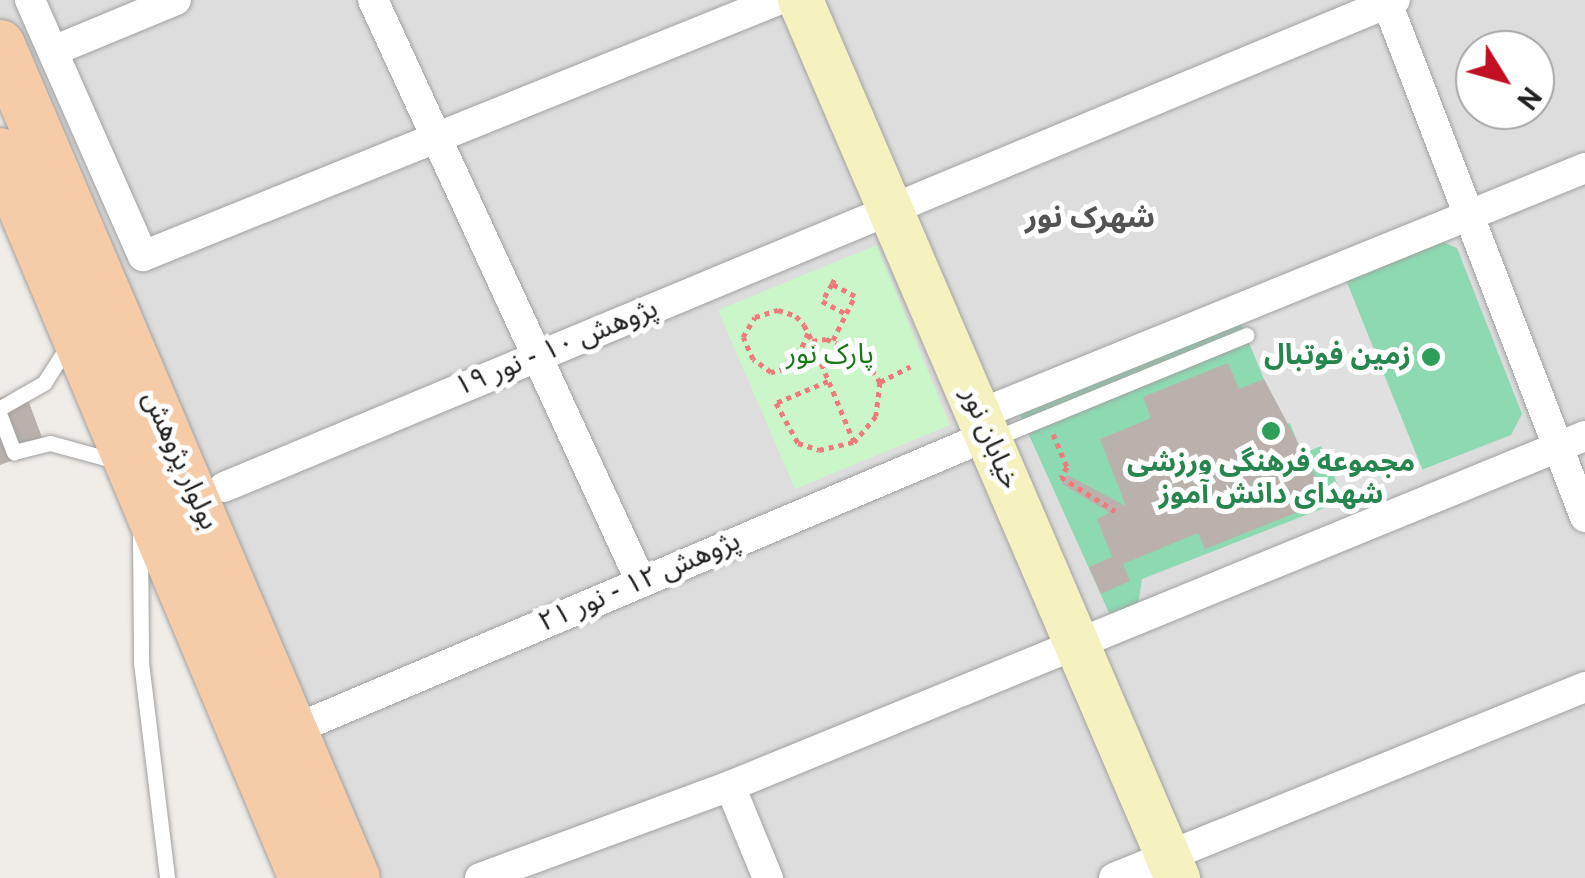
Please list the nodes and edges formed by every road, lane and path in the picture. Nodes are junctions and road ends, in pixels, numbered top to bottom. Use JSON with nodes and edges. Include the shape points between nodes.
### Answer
{"nodes":[{"id":1,"x":30,"y":0,"type":"edge"},
{"id":2,"x":176,"y":0,"type":"edge"},
{"id":3,"x":373,"y":0,"type":"edge"},
{"id":4,"x":778,"y":0,"type":"edge"},
{"id":5,"x":800,"y":0,"type":"edge"},
{"id":6,"x":1390,"y":1,"type":"edge"},
{"id":7,"x":0,"y":45,"type":"edge"},
{"id":8,"x":53,"y":51,"type":"junction"},
{"id":9,"x":436,"y":138,"type":"junction"},
{"id":10,"x":0,"y":153,"type":"edge"},
{"id":11,"x":1585,"y":168,"type":"edge"},
{"id":12,"x":891,"y":212,"type":"junction"},
{"id":13,"x":1469,"y":215,"type":"junction"},
{"id":14,"x":846,"y":314,"type":"junction"},
{"id":15,"x":74,"y":326,"type":"junction"},
{"id":16,"x":808,"y":333,"type":"junction"},
{"id":17,"x":1246,"y":335,"type":"dead end"},
{"id":18,"x":834,"y":340,"type":"junction"},
{"id":19,"x":812,"y":341,"type":"junction"},
{"id":20,"x":538,"y":358,"type":"junction"},
{"id":21,"x":910,"y":367,"type":"dead end"},
{"id":22,"x":828,"y":381,"type":"junction"},
{"id":23,"x":880,"y":382,"type":"junction"},
{"id":24,"x":0,"y":408,"type":"edge"},
{"id":25,"x":0,"y":416,"type":"edge"},
{"id":26,"x":1046,"y":418,"type":"junction"},
{"id":27,"x":985,"y":430,"type":"junction"},
{"id":28,"x":854,"y":442,"type":"junction"},
{"id":29,"x":1572,"y":442,"type":"edge"},
{"id":30,"x":139,"y":484,"type":"junction"},
{"id":31,"x":224,"y":487,"type":"dead end"},
{"id":32,"x":1115,"y":511,"type":"dead end"},
{"id":33,"x":1585,"y":517,"type":"edge"},
{"id":34,"x":641,"y":582,"type":"junction"},
{"id":35,"x":1078,"y":646,"type":"junction"},
{"id":36,"x":1585,"y":687,"type":"edge"},
{"id":37,"x":293,"y":730,"type":"junction"},
{"id":38,"x":730,"y":786,"type":"junction"},
{"id":39,"x":1172,"y":867,"type":"edge"},
{"id":40,"x":166,"y":878,"type":"edge"},
{"id":41,"x":304,"y":878,"type":"edge"},
{"id":42,"x":355,"y":878,"type":"edge"},
{"id":43,"x":480,"y":878,"type":"edge"},
{"id":44,"x":768,"y":878,"type":"edge"},
{"id":45,"x":1114,"y":878,"type":"edge"}],
"edges":[{"from":1,"to":8,"type":"street"},
{"from":2,"to":8,"type":"street"},
{"from":3,"to":9,"type":"street"},
{"from":4,"to":9,"type":"street"},
{"from":5,"to":12,"type":"main road","name":"خیابان نور"},
{"from":6,"to":12,"type":"street","name":"پژوهش ۱۰ - نور ۱۹"},
{"from":6,"to":13,"type":"street"},
{"from":7,"to":37,"type":"main road","name":"بولوار پژوهش"},
{"from":8,"to":9,"type":"street","via":[[143,256]]},
{"from":9,"to":20,"type":"street"},
{"from":10,"to":15,"type":"main road","name":"بولوار پژوهش"},
{"from":11,"to":13,"type":"street","name":"پژوهش ۱۲ - نور ۲۱"},
{"from":12,"to":20,"type":"street","name":"پژوهش ۱۰ - نور ۱۹"},
{"from":12,"to":27,"type":"main road","name":"خیابان نور"},
{"from":13,"to":27,"type":"street","name":"پژوهش ۱۲ - نور ۲۱"},
{"from":13,"to":29,"type":"street"},
{"from":14,"to":14,"type":"path","via":[[855,296],[834,281],[822,301]]},
{"from":14,"to":18,"type":"path"},
{"from":15,"to":24,"type":"lane","via":[[44,383]]},
{"from":15,"to":30,"type":"main road","name":"بولوار پژوهش"},
{"from":16,"to":16,"type":"path","via":[[787,312],[765,310],[743,337],[753,359],[771,372],[794,366]]},
{"from":16,"to":19,"type":"path"},
{"from":17,"to":26,"type":"lane"},
{"from":18,"to":19,"type":"path"},
{"from":18,"to":23,"type":"path","via":[[861,353]]},
{"from":19,"to":22,"type":"path"},
{"from":20,"to":31,"type":"street","name":"پژوهش ۱۰ - نور ۱۹"},
{"from":20,"to":34,"type":"street"},
{"from":21,"to":23,"type":"path"},
{"from":22,"to":28,"type":"path"},
{"from":22,"to":28,"type":"path","via":[[776,403],[798,443],[819,450]]},
{"from":23,"to":28,"type":"path","via":[[876,416]]},
{"from":25,"to":30,"type":"lane","via":[[14,452],[50,443],[99,452]]},
{"from":26,"to":27,"type":"lane"},
{"from":26,"to":32,"type":"path","via":[[1067,467],[1061,477]]},
{"from":27,"to":34,"type":"street","name":"پژوهش ۱۲ - نور ۲۱"},
{"from":27,"to":35,"type":"main road","name":"خیابان نور"},
{"from":29,"to":33,"type":"street"},
{"from":29,"to":35,"type":"street"},
{"from":30,"to":40,"type":"lane","via":[[142,662]]},
{"from":30,"to":41,"type":"main road","name":"بولوار پژوهش"},
{"from":34,"to":37,"type":"street","name":"پژوهش ۱۲ - نور ۲۱"},
{"from":35,"to":38,"type":"street"},
{"from":35,"to":39,"type":"main road","name":"خیابان نور"},
{"from":36,"to":39,"type":"street"},
{"from":37,"to":42,"type":"main road","name":"بولوار پژوهش"},
{"from":38,"to":43,"type":"street"},
{"from":38,"to":44,"type":"street"},
{"from":39,"to":45,"type":"street"}]}
